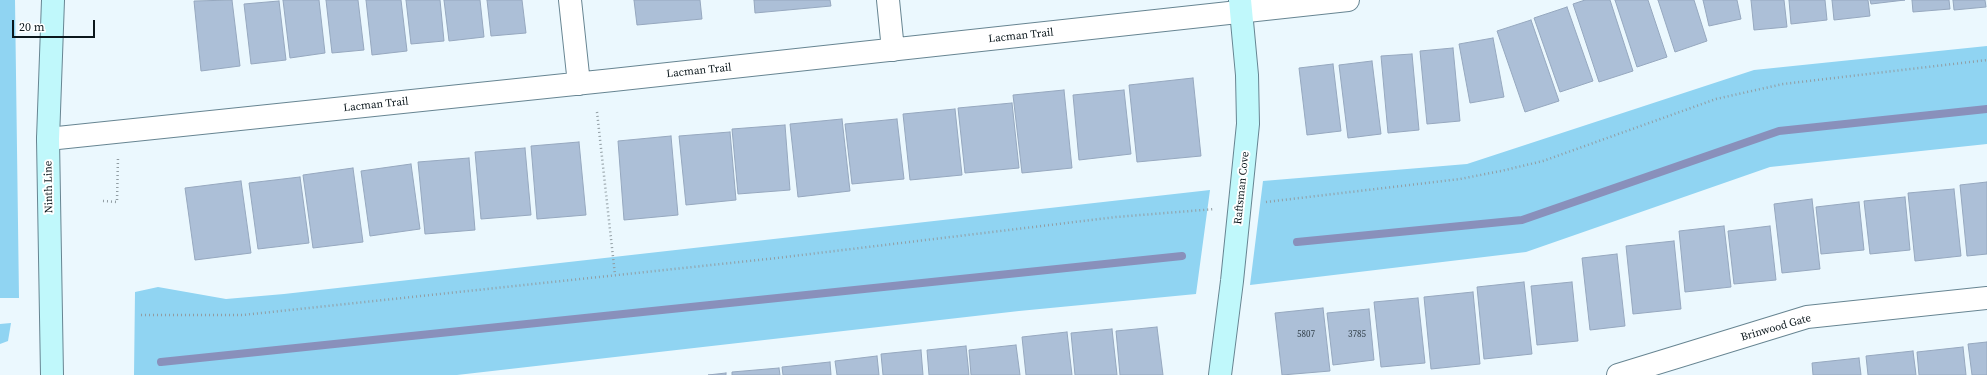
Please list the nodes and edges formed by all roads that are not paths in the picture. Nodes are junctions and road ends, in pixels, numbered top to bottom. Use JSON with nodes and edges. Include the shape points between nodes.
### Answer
{"nodes":[{"id":1,"x":53,"y":0,"type":"edge"},
{"id":2,"x":570,"y":0,"type":"edge"},
{"id":3,"x":888,"y":0,"type":"edge"},
{"id":4,"x":1348,"y":0,"type":"edge"},
{"id":5,"x":1241,"y":6,"type":"edge"},
{"id":6,"x":893,"y":50,"type":"junction"},
{"id":7,"x":579,"y":84,"type":"junction"},
{"id":8,"x":48,"y":139,"type":"junction"},
{"id":9,"x":1987,"y":298,"type":"edge"},
{"id":10,"x":52,"y":375,"type":"edge"},
{"id":11,"x":1220,"y":375,"type":"edge"},
{"id":12,"x":1618,"y":375,"type":"edge"}],
"edges":[{"from":1,"to":8,"type":"main road","name":"Ninth Line"},
{"from":2,"to":7,"type":"street"},
{"from":3,"to":6,"type":"street"},
{"from":4,"to":5,"type":"street","name":"Lacman Trail"},
{"from":5,"to":6,"type":"street","name":"Lacman Trail"},
{"from":5,"to":11,"type":"main road","name":"Raftsman Cove","via":[[1248,124]]},
{"from":6,"to":7,"type":"street","name":"Lacman Trail"},
{"from":7,"to":8,"type":"street","name":"Lacman Trail"},
{"from":8,"to":10,"type":"main road","name":"Ninth Line"},
{"from":9,"to":12,"type":"street","name":"Brinwood Gate","via":[[1807,317]]}]}
